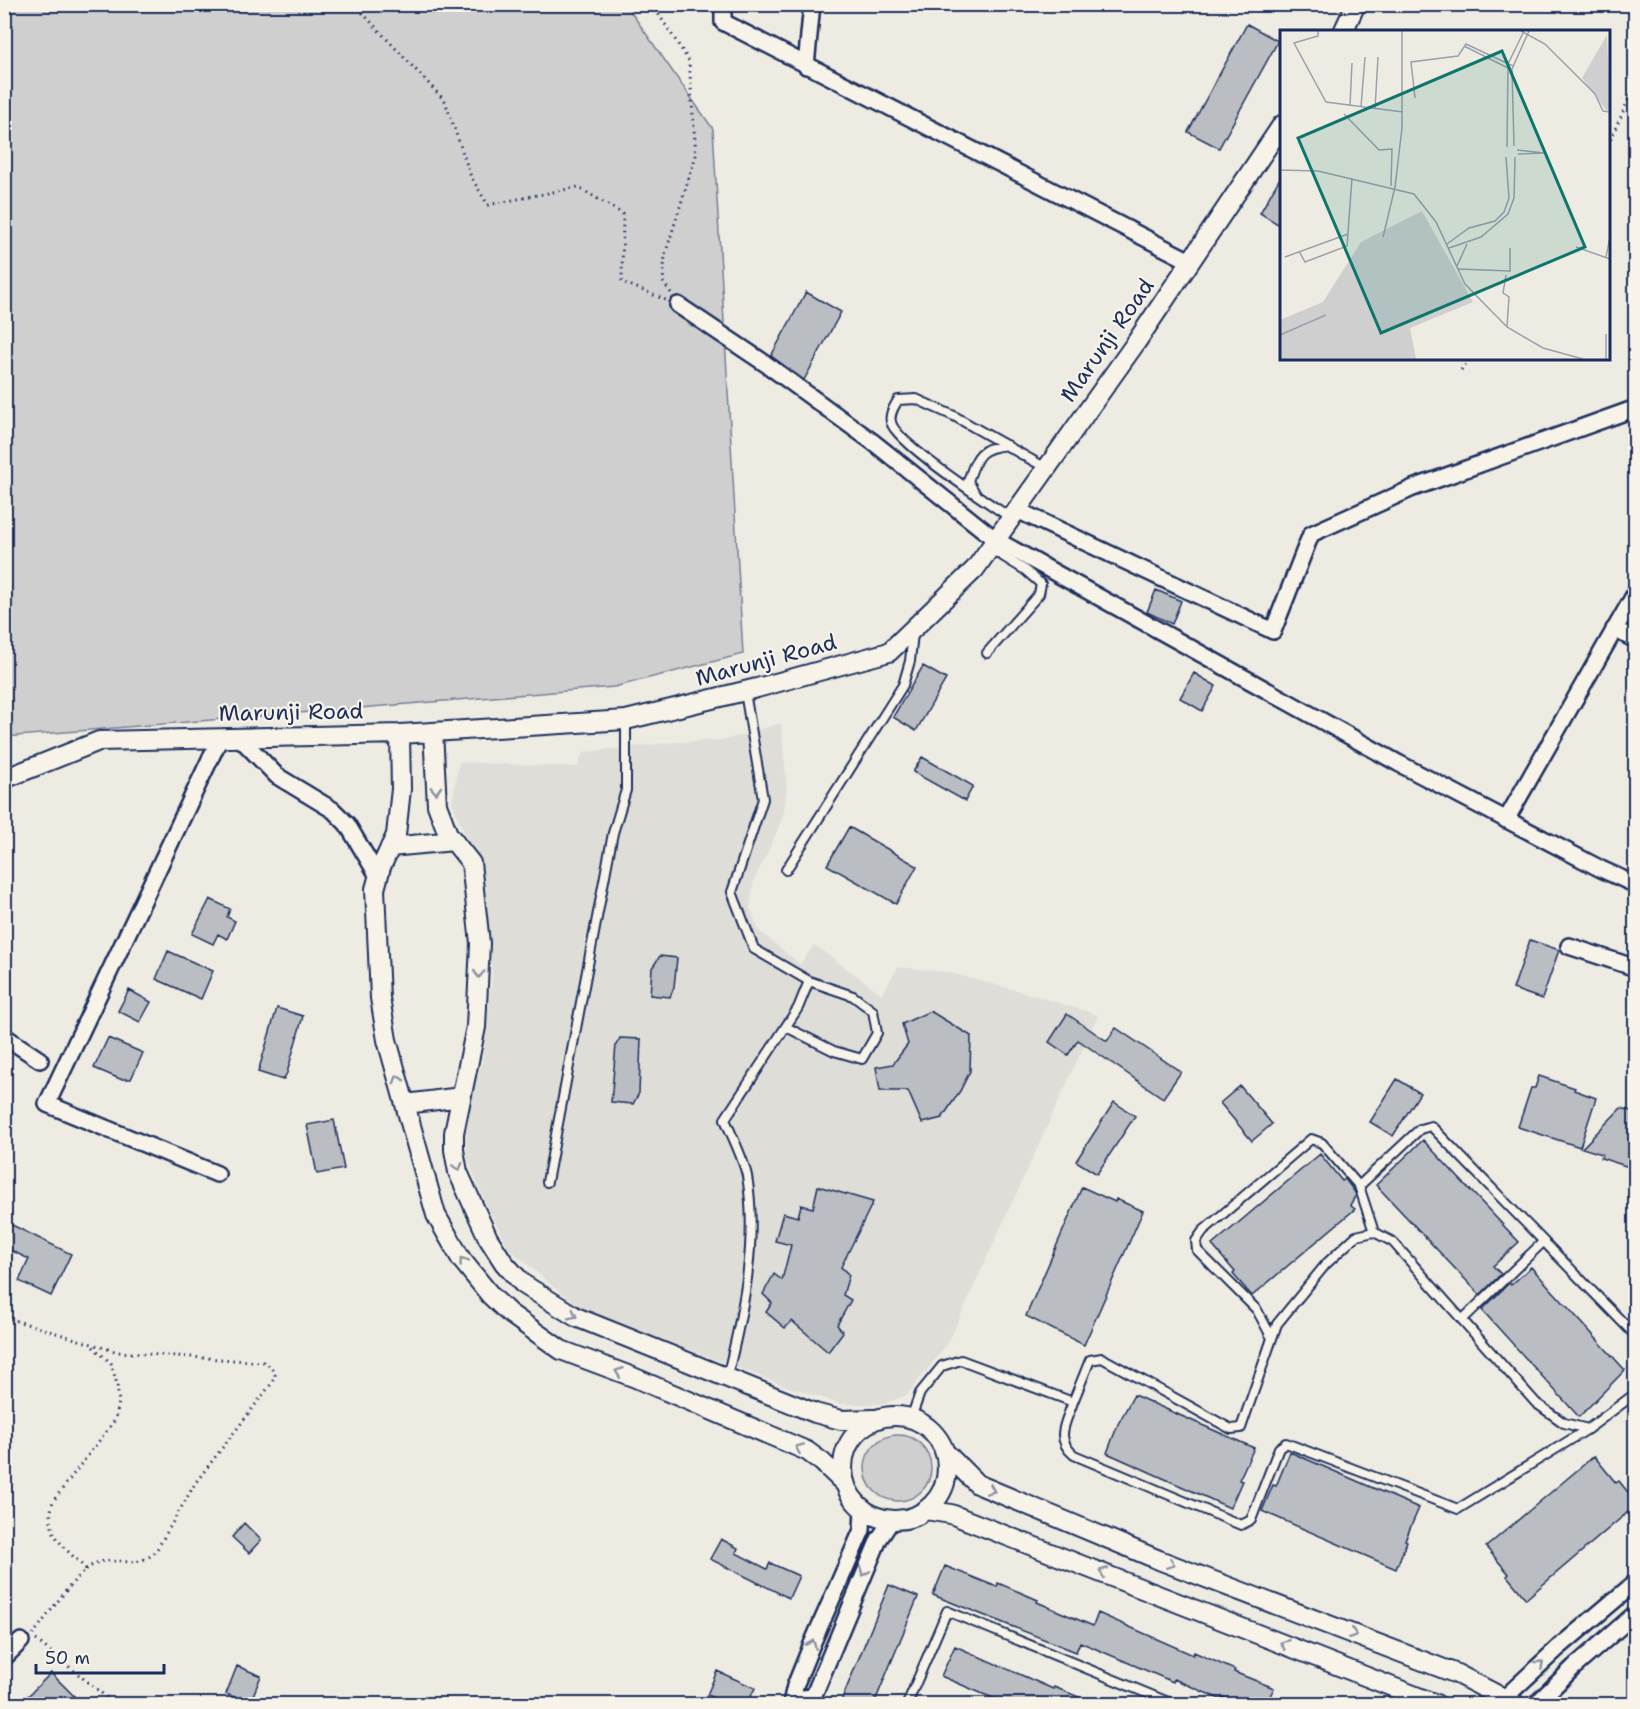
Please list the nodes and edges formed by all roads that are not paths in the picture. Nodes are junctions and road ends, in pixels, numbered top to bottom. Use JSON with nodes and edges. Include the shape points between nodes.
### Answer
{"nodes":[{"id":1,"x":723,"y":4,"type":"edge"},
{"id":2,"x":812,"y":4,"type":"edge"},
{"id":3,"x":1356,"y":4,"type":"edge"},
{"id":4,"x":1344,"y":30,"type":"edge"},
{"id":5,"x":806,"y":66,"type":"junction"},
{"id":6,"x":1280,"y":126,"type":"edge"},
{"id":7,"x":1190,"y":261,"type":"junction"},
{"id":8,"x":678,"y":305,"type":"road end"},
{"id":9,"x":1635,"y":408,"type":"edge"},
{"id":10,"x":1007,"y":445,"type":"junction"},
{"id":11,"x":1046,"y":468,"type":"junction"},
{"id":12,"x":976,"y":495,"type":"junction"},
{"id":13,"x":1014,"y":514,"type":"junction"},
{"id":14,"x":993,"y":544,"type":"junction"},
{"id":15,"x":1635,"y":592,"type":"edge"},
{"id":16,"x":914,"y":628,"type":"junction"},
{"id":17,"x":1614,"y":629,"type":"junction"},
{"id":18,"x":1635,"y":640,"type":"edge"},
{"id":19,"x":987,"y":653,"type":"dead end"},
{"id":20,"x":745,"y":691,"type":"junction"},
{"id":21,"x":626,"y":720,"type":"junction"},
{"id":22,"x":433,"y":732,"type":"junction"},
{"id":23,"x":400,"y":734,"type":"junction"},
{"id":24,"x":220,"y":738,"type":"junction"},
{"id":25,"x":240,"y":738,"type":"junction"},
{"id":26,"x":4,"y":779,"type":"edge"},
{"id":27,"x":1506,"y":820,"type":"junction"},
{"id":28,"x":454,"y":842,"type":"junction"},
{"id":29,"x":390,"y":847,"type":"junction"},
{"id":30,"x":786,"y":870,"type":"dead end"},
{"id":31,"x":378,"y":876,"type":"junction"},
{"id":32,"x":1635,"y":885,"type":"edge"},
{"id":33,"x":1569,"y":946,"type":"dead end"},
{"id":34,"x":1635,"y":968,"type":"edge"},
{"id":35,"x":809,"y":981,"type":"junction"},
{"id":36,"x":786,"y":1027,"type":"junction"},
{"id":37,"x":4,"y":1036,"type":"edge"},
{"id":38,"x":40,"y":1060,"type":"dead end"},
{"id":39,"x":461,"y":1096,"type":"junction"},
{"id":40,"x":406,"y":1104,"type":"junction"},
{"id":41,"x":217,"y":1174,"type":"dead end"},
{"id":42,"x":547,"y":1182,"type":"dead end"},
{"id":43,"x":1359,"y":1186,"type":"junction"},
{"id":44,"x":1374,"y":1232,"type":"junction"},
{"id":45,"x":1543,"y":1242,"type":"junction"},
{"id":46,"x":1462,"y":1320,"type":"junction"},
{"id":47,"x":1635,"y":1336,"type":"edge"},
{"id":48,"x":1272,"y":1338,"type":"junction"},
{"id":49,"x":727,"y":1377,"type":"junction"},
{"id":50,"x":1635,"y":1393,"type":"edge"},
{"id":51,"x":1073,"y":1402,"type":"junction"},
{"id":52,"x":911,"y":1418,"type":"junction"},
{"id":53,"x":874,"y":1419,"type":"junction"},
{"id":54,"x":1588,"y":1429,"type":"junction"},
{"id":55,"x":946,"y":1453,"type":"junction"},
{"id":56,"x":844,"y":1483,"type":"junction"},
{"id":57,"x":863,"y":1509,"type":"junction"},
{"id":58,"x":926,"y":1510,"type":"junction"},
{"id":59,"x":891,"y":1521,"type":"junction"},
{"id":60,"x":1635,"y":1582,"type":"edge"},
{"id":61,"x":1635,"y":1613,"type":"edge"},
{"id":62,"x":21,"y":1641,"type":"dead end"},
{"id":63,"x":4,"y":1658,"type":"edge"},
{"id":64,"x":817,"y":1701,"type":"edge"},
{"id":65,"x":792,"y":1702,"type":"edge"},
{"id":66,"x":1506,"y":1702,"type":"edge"},
{"id":67,"x":907,"y":1704,"type":"edge"},
{"id":68,"x":1173,"y":1704,"type":"edge"},
{"id":69,"x":1436,"y":1704,"type":"edge"},
{"id":70,"x":1536,"y":1704,"type":"edge"}],
"edges":[{"from":1,"to":5,"type":"street","via":[[723,22]]},
{"from":2,"to":5,"type":"street"},
{"from":3,"to":4,"type":"street"},
{"from":5,"to":7,"type":"street"},
{"from":6,"to":7,"type":"street","name":"Marunji Road"},
{"from":7,"to":11,"type":"street","name":"Marunji Road"},
{"from":8,"to":14,"type":"street","via":[[864,436]]},
{"from":9,"to":13,"type":"street","via":[[1413,488],[1311,534],[1273,631]]},
{"from":10,"to":11,"type":"lane"},
{"from":10,"to":12,"type":"lane","via":[[983,450],[974,464],[968,481]]},
{"from":10,"to":12,"type":"lane","via":[[916,399],[898,400],[891,423],[899,434]]},
{"from":11,"to":13,"type":"street","name":"Marunji Road"},
{"from":12,"to":13,"type":"lane"},
{"from":13,"to":14,"type":"street","name":"Marunji Road"},
{"from":14,"to":16,"type":"street","name":"Marunji Road","via":[[975,568]]},
{"from":14,"to":19,"type":"lane","via":[[1041,584],[1039,594]]},
{"from":14,"to":27,"type":"street"},
{"from":15,"to":17,"type":"street"},
{"from":16,"to":20,"type":"street","name":"Marunji Road","via":[[889,652]]},
{"from":16,"to":30,"type":"lane","via":[[903,685]]},
{"from":17,"to":18,"type":"street"},
{"from":17,"to":27,"type":"street"},
{"from":20,"to":21,"type":"street","name":"Marunji Road"},
{"from":20,"to":35,"type":"lane","via":[[763,799],[732,892],[754,949]]},
{"from":21,"to":22,"type":"street","name":"Marunji Road"},
{"from":21,"to":42,"type":"lane","via":[[626,790],[613,832]]},
{"from":22,"to":23,"type":"street","name":"Marunji Road"},
{"from":22,"to":28,"type":"street","one_way":true,"via":[[437,805]]},
{"from":23,"to":25,"type":"street","name":"Marunji Road"},
{"from":23,"to":29,"type":"street","via":[[401,789],[396,834]]},
{"from":24,"to":25,"type":"street","name":"Marunji Road"},
{"from":24,"to":26,"type":"street","name":"Marunji Road","via":[[99,741]]},
{"from":24,"to":41,"type":"street","via":[[47,1104]]},
{"from":25,"to":31,"type":"street","via":[[277,776],[333,810],[347,824]]},
{"from":27,"to":32,"type":"street"},
{"from":28,"to":29,"type":"street"},
{"from":28,"to":39,"type":"street","one_way":true,"via":[[471,863],[480,943],[476,1027]]},
{"from":29,"to":31,"type":"street"},
{"from":40,"to":31,"type":"street","one_way":true,"via":[[387,1040],[380,998],[375,889]]},
{"from":33,"to":34,"type":"street"},
{"from":35,"to":36,"type":"lane"},
{"from":35,"to":36,"type":"lane","via":[[853,996],[873,1011],[877,1033],[862,1059],[834,1051]]},
{"from":36,"to":49,"type":"lane","via":[[725,1119],[746,1174],[752,1233],[739,1329]]},
{"from":37,"to":38,"type":"street"},
{"from":39,"to":40,"type":"street"},
{"from":39,"to":49,"type":"street","one_way":true,"via":[[454,1133],[458,1172],[488,1238],[523,1284],[576,1317]]},
{"from":56,"to":40,"type":"street","one_way":true,"via":[[807,1451],[561,1350],[509,1313],[461,1259],[436,1215]]},
{"from":43,"to":44,"type":"lane"},
{"from":43,"to":45,"type":"lane","via":[[1420,1130],[1431,1126]]},
{"from":43,"to":48,"type":"lane","via":[[1322,1143],[1311,1139],[1196,1241],[1197,1250],[1257,1310]]},
{"from":44,"to":46,"type":"lane","via":[[1393,1242]]},
{"from":44,"to":48,"type":"lane","via":[[1356,1236],[1326,1264],[1277,1324]]},
{"from":45,"to":46,"type":"lane"},
{"from":45,"to":47,"type":"lane"},
{"from":46,"to":54,"type":"lane","via":[[1536,1402],[1564,1423]]},
{"from":48,"to":51,"type":"lane","via":[[1241,1428],[1232,1429],[1102,1358],[1090,1360]]},
{"from":49,"to":53,"type":"street","via":[[815,1413],[841,1420]]},
{"from":50,"to":54,"type":"lane"},
{"from":51,"to":52,"type":"lane","via":[[961,1360],[942,1366],[920,1393]]},
{"from":51,"to":54,"type":"lane","via":[[1061,1437],[1074,1455],[1241,1525],[1251,1520],[1279,1448],[1286,1443],[1458,1509]]},
{"from":52,"to":53,"type":"street","via":[[896,1414]]},
{"from":52,"to":55,"type":"street","via":[[936,1433]]},
{"from":53,"to":56,"type":"street","via":[[854,1434],[848,1444],[843,1458]]},
{"from":55,"to":58,"type":"street","via":[[947,1474],[940,1494]]},
{"from":55,"to":66,"type":"street","one_way":true,"via":[[977,1484],[1159,1560],[1457,1674]]},
{"from":56,"to":57,"type":"street"},
{"from":57,"to":59,"type":"street","via":[[877,1519]]},
{"from":65,"to":57,"type":"street","one_way":true,"via":[[805,1660],[862,1530]]},
{"from":58,"to":59,"type":"street","via":[[908,1519]]},
{"from":69,"to":58,"type":"street","one_way":true,"via":[[1007,1535],[951,1514]]},
{"from":59,"to":64,"type":"street","one_way":true,"via":[[879,1539]]},
{"from":66,"to":60,"type":"street","one_way":true},
{"from":61,"to":70,"type":"street"},
{"from":62,"to":63,"type":"street"},
{"from":64,"to":65,"type":"street"},
{"from":67,"to":68,"type":"lane","via":[[947,1611]]}]}
